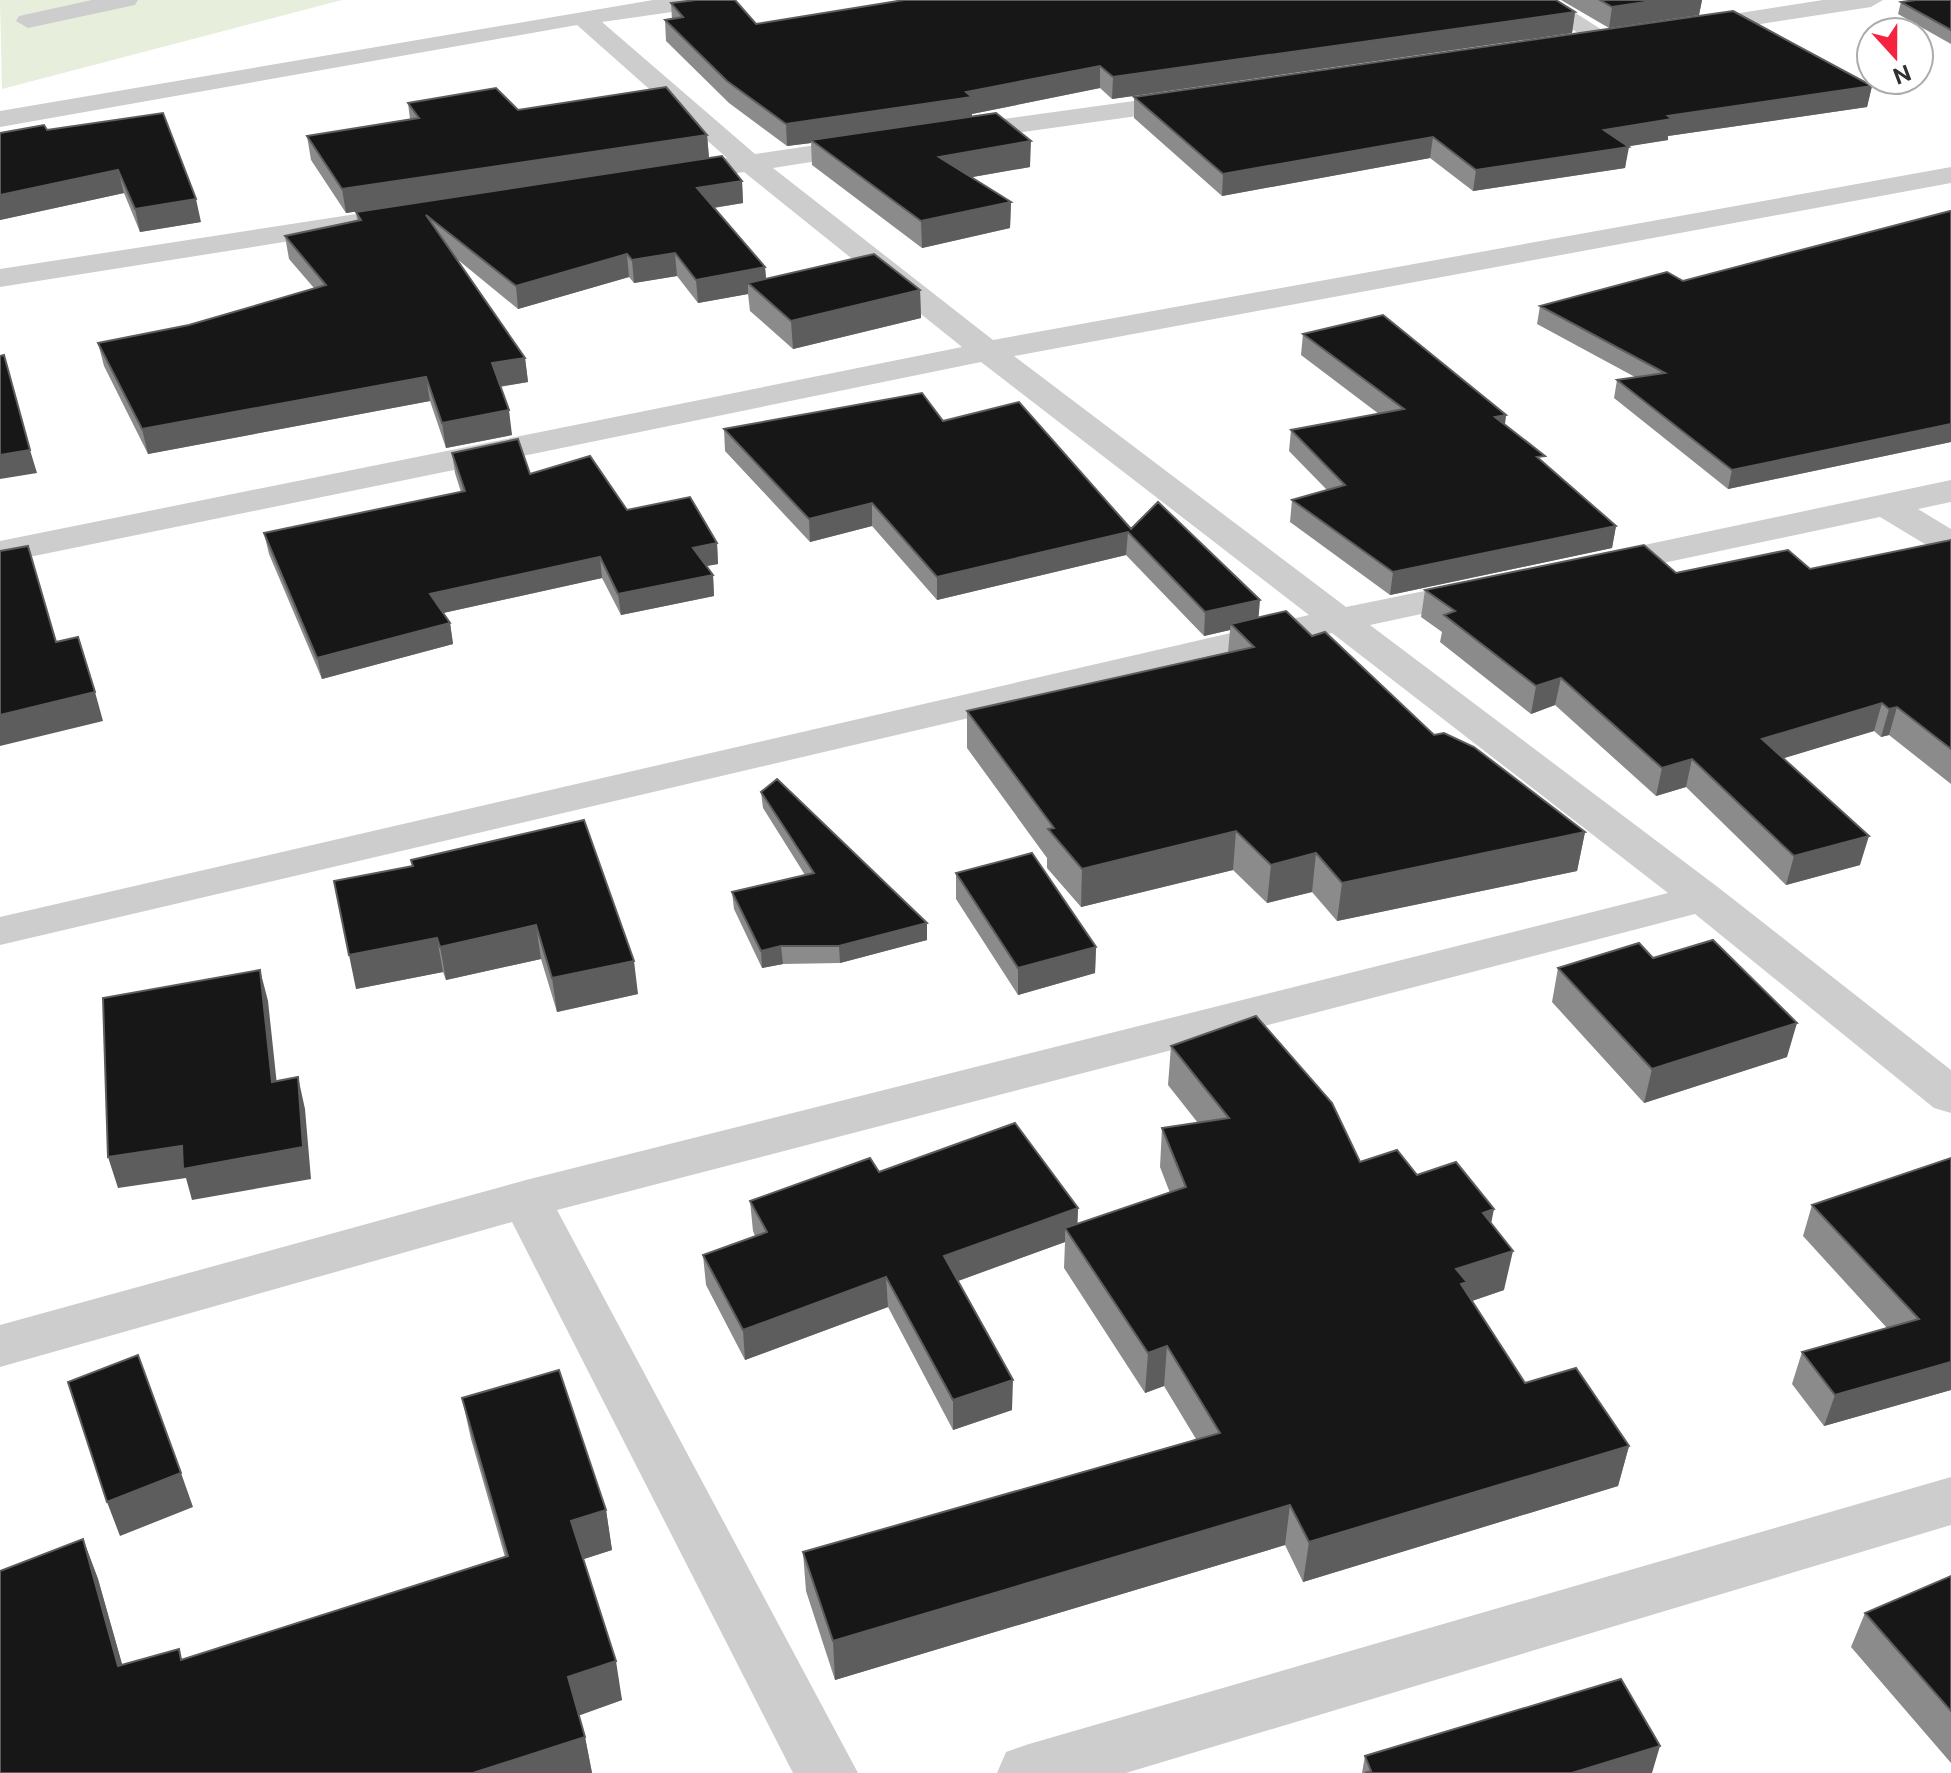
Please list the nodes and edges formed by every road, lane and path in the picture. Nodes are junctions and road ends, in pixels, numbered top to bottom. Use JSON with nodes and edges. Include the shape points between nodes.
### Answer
{"nodes":[{"id":1,"x":126,"y":0,"type":"edge"},
{"id":2,"x":707,"y":0,"type":"edge"},
{"id":3,"x":1538,"y":0,"type":"edge"},
{"id":4,"x":1871,"y":0,"type":"edge"},
{"id":5,"x":1803,"y":5,"type":"edge"},
{"id":6,"x":582,"y":17,"type":"junction"},
{"id":7,"x":28,"y":21,"type":"dead end"},
{"id":8,"x":1669,"y":30,"type":"edge"},
{"id":9,"x":1638,"y":35,"type":"edge"},
{"id":10,"x":1606,"y":40,"type":"junction"},
{"id":11,"x":1560,"y":47,"type":"edge"},
{"id":12,"x":1220,"y":97,"type":"edge"},
{"id":13,"x":0,"y":119,"type":"edge"},
{"id":14,"x":922,"y":138,"type":"edge"},
{"id":15,"x":890,"y":143,"type":"edge"},
{"id":16,"x":749,"y":163,"type":"junction"},
{"id":17,"x":1951,"y":175,"type":"edge"},
{"id":18,"x":640,"y":180,"type":"edge"},
{"id":19,"x":390,"y":218,"type":"edge"},
{"id":20,"x":0,"y":278,"type":"edge"},
{"id":21,"x":987,"y":351,"type":"junction"},
{"id":22,"x":1951,"y":491,"type":"edge"},
{"id":23,"x":1888,"y":506,"type":"junction"},
{"id":24,"x":1951,"y":544,"type":"edge"},
{"id":25,"x":0,"y":552,"type":"edge"},
{"id":26,"x":1567,"y":572,"type":"edge"},
{"id":27,"x":1521,"y":582,"type":"edge"},
{"id":28,"x":1338,"y":620,"type":"junction"},
{"id":29,"x":1703,"y":898,"type":"junction"},
{"id":30,"x":0,"y":931,"type":"edge"},
{"id":31,"x":1951,"y":1096,"type":"edge"},
{"id":32,"x":526,"y":1199,"type":"junction"},
{"id":33,"x":0,"y":1346,"type":"edge"},
{"id":34,"x":1951,"y":1501,"type":"edge"},
{"id":35,"x":826,"y":1773,"type":"edge"},
{"id":36,"x":1029,"y":1773,"type":"edge"}],
"edges":[{"from":1,"to":7,"type":"street"},
{"from":2,"to":6,"type":"street"},
{"from":3,"to":10,"type":"street"},
{"from":4,"to":5,"type":"street"},
{"from":5,"to":8,"type":"street"},
{"from":6,"to":13,"type":"street"},
{"from":6,"to":16,"type":"street"},
{"from":9,"to":10,"type":"street"},
{"from":10,"to":11,"type":"street"},
{"from":12,"to":14,"type":"street"},
{"from":15,"to":16,"type":"street"},
{"from":16,"to":18,"type":"street"},
{"from":16,"to":21,"type":"street"},
{"from":17,"to":21,"type":"street"},
{"from":19,"to":20,"type":"street"},
{"from":21,"to":25,"type":"street"},
{"from":21,"to":28,"type":"street"},
{"from":22,"to":23,"type":"street"},
{"from":23,"to":24,"type":"street"},
{"from":23,"to":26,"type":"street"},
{"from":27,"to":28,"type":"street"},
{"from":28,"to":29,"type":"street"},
{"from":28,"to":30,"type":"street"},
{"from":29,"to":31,"type":"street"},
{"from":29,"to":32,"type":"street"},
{"from":32,"to":33,"type":"street"},
{"from":32,"to":35,"type":"street"},
{"from":34,"to":36,"type":"street"}]}
